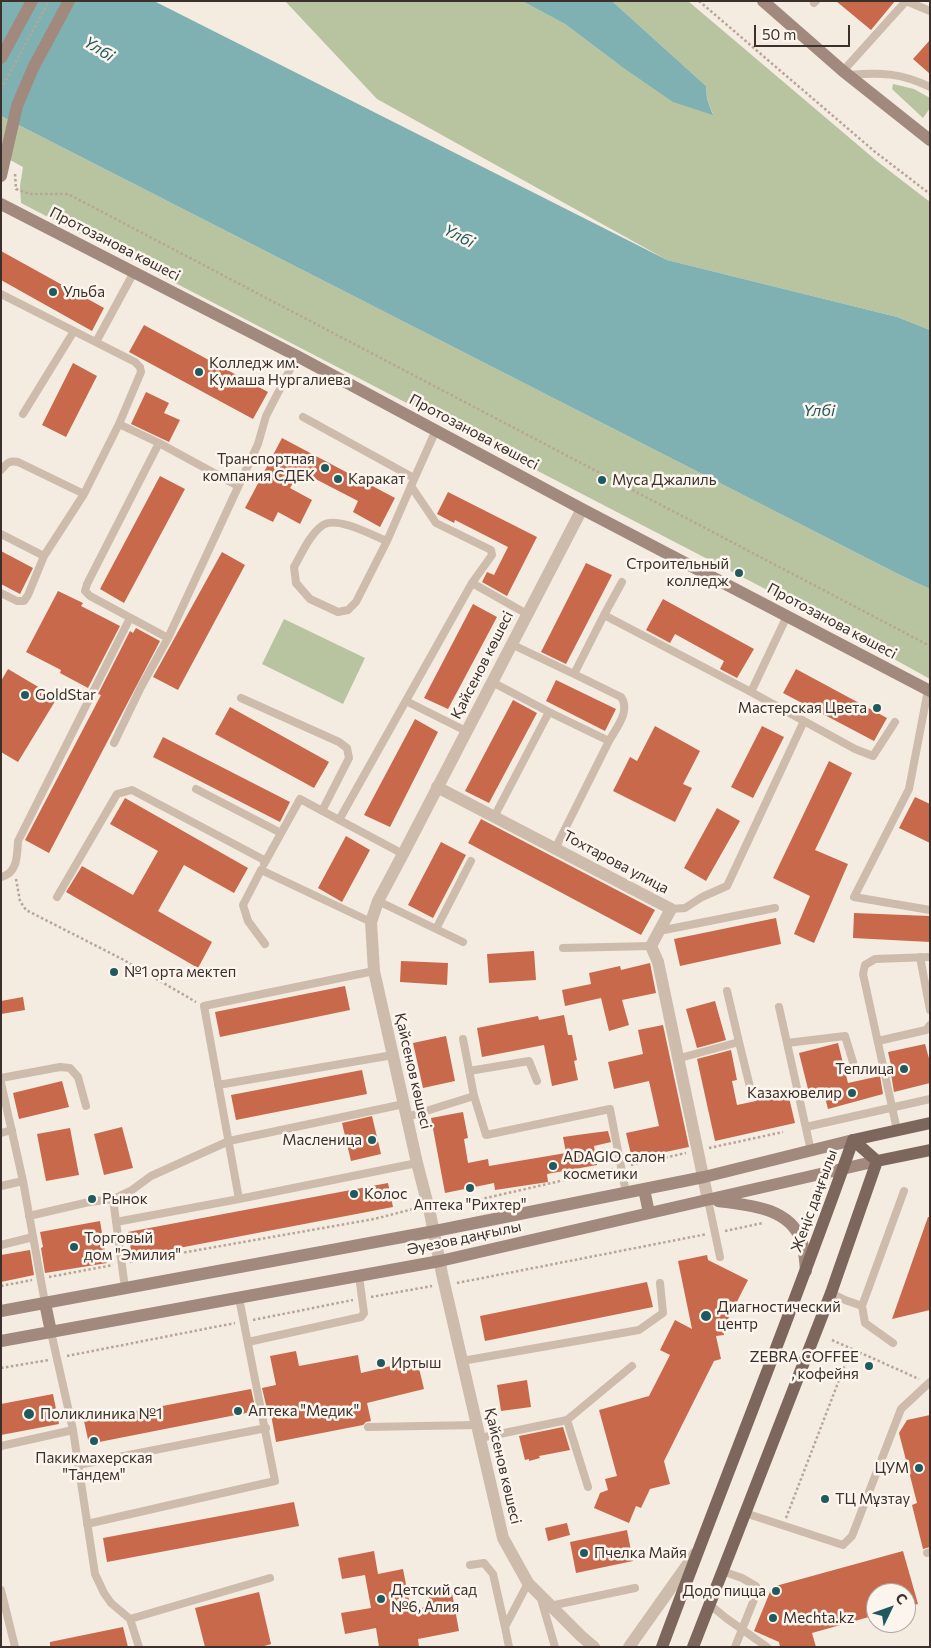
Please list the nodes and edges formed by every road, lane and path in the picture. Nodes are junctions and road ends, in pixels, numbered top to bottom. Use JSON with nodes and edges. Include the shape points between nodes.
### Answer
{"nodes":[{"id":1,"x":32,"y":1,"type":"edge"},
{"id":2,"x":49,"y":1,"type":"edge"},
{"id":3,"x":69,"y":1,"type":"edge"},
{"id":4,"x":699,"y":1,"type":"edge"},
{"id":5,"x":763,"y":1,"type":"edge"},
{"id":6,"x":906,"y":1,"type":"edge"},
{"id":7,"x":930,"y":12,"type":"edge"},
{"id":8,"x":1,"y":58,"type":"edge"},
{"id":9,"x":845,"y":73,"type":"junction"},
{"id":10,"x":930,"y":87,"type":"edge"},
{"id":11,"x":1,"y":89,"type":"edge"},
{"id":12,"x":930,"y":140,"type":"edge"},
{"id":13,"x":10,"y":165,"type":"junction"},
{"id":14,"x":1,"y":176,"type":"edge"},
{"id":15,"x":930,"y":194,"type":"edge"},
{"id":16,"x":1,"y":204,"type":"edge"},
{"id":17,"x":134,"y":272,"type":"junction"},
{"id":18,"x":1,"y":294,"type":"edge"},
{"id":19,"x":74,"y":331,"type":"junction"},
{"id":20,"x":96,"y":342,"type":"junction"},
{"id":21,"x":297,"y":356,"type":"junction"},
{"id":22,"x":23,"y":414,"type":"dead end"},
{"id":23,"x":303,"y":417,"type":"dead end"},
{"id":24,"x":119,"y":424,"type":"junction"},
{"id":25,"x":436,"y":430,"type":"junction"},
{"id":26,"x":159,"y":443,"type":"junction"},
{"id":27,"x":1,"y":470,"type":"edge"},
{"id":28,"x":413,"y":482,"type":"junction"},
{"id":29,"x":238,"y":486,"type":"junction"},
{"id":30,"x":84,"y":494,"type":"junction"},
{"id":31,"x":582,"y":509,"type":"junction"},
{"id":32,"x":1,"y":534,"type":"edge"},
{"id":33,"x":387,"y":541,"type":"junction"},
{"id":34,"x":44,"y":556,"type":"junction"},
{"id":35,"x":622,"y":582,"type":"dead end"},
{"id":36,"x":472,"y":584,"type":"junction"},
{"id":37,"x":1,"y":593,"type":"edge"},
{"id":38,"x":527,"y":614,"type":"junction"},
{"id":39,"x":604,"y":615,"type":"junction"},
{"id":40,"x":787,"y":616,"type":"junction"},
{"id":41,"x":130,"y":618,"type":"junction"},
{"id":42,"x":168,"y":638,"type":"junction"},
{"id":43,"x":511,"y":644,"type":"junction"},
{"id":44,"x":930,"y":646,"type":"edge"},
{"id":45,"x":574,"y":674,"type":"junction"},
{"id":46,"x":492,"y":682,"type":"junction"},
{"id":47,"x":929,"y":691,"type":"edge"},
{"id":48,"x":751,"y":692,"type":"junction"},
{"id":49,"x":241,"y":698,"type":"dead end"},
{"id":50,"x":406,"y":701,"type":"junction"},
{"id":51,"x":549,"y":712,"type":"junction"},
{"id":52,"x":804,"y":721,"type":"junction"},
{"id":53,"x":896,"y":722,"type":"dead end"},
{"id":54,"x":466,"y":731,"type":"junction"},
{"id":55,"x":609,"y":741,"type":"junction"},
{"id":56,"x":114,"y":743,"type":"dead end"},
{"id":57,"x":437,"y":787,"type":"junction"},
{"id":58,"x":196,"y":789,"type":"dead end"},
{"id":59,"x":322,"y":811,"type":"junction"},
{"id":60,"x":494,"y":818,"type":"junction"},
{"id":61,"x":339,"y":820,"type":"junction"},
{"id":62,"x":281,"y":833,"type":"junction"},
{"id":63,"x":555,"y":849,"type":"junction"},
{"id":64,"x":403,"y":854,"type":"junction"},
{"id":65,"x":266,"y":861,"type":"junction"},
{"id":66,"x":471,"y":861,"type":"dead end"},
{"id":67,"x":15,"y":868,"type":"junction"},
{"id":68,"x":261,"y":870,"type":"junction"},
{"id":69,"x":1,"y":877,"type":"edge"},
{"id":70,"x":57,"y":898,"type":"dead end"},
{"id":71,"x":378,"y":901,"type":"junction"},
{"id":72,"x":775,"y":908,"type":"dead end"},
{"id":73,"x":671,"y":909,"type":"junction"},
{"id":74,"x":930,"y":910,"type":"edge"},
{"id":75,"x":371,"y":922,"type":"junction"},
{"id":76,"x":436,"y":929,"type":"junction"},
{"id":77,"x":659,"y":931,"type":"junction"},
{"id":78,"x":463,"y":942,"type":"dead end"},
{"id":79,"x":265,"y":944,"type":"dead end"},
{"id":80,"x":651,"y":946,"type":"junction"},
{"id":81,"x":563,"y":948,"type":"dead end"},
{"id":82,"x":920,"y":957,"type":"junction"},
{"id":83,"x":930,"y":957,"type":"edge"},
{"id":84,"x":374,"y":971,"type":"junction"},
{"id":85,"x":727,"y":991,"type":"dead end"},
{"id":86,"x":204,"y":1006,"type":"junction"},
{"id":87,"x":779,"y":1007,"type":"dead end"},
{"id":88,"x":930,"y":1010,"type":"edge"},
{"id":89,"x":930,"y":1025,"type":"edge"},
{"id":90,"x":463,"y":1039,"type":"dead end"},
{"id":91,"x":878,"y":1041,"type":"junction"},
{"id":92,"x":739,"y":1042,"type":"junction"},
{"id":93,"x":787,"y":1043,"type":"junction"},
{"id":94,"x":394,"y":1055,"type":"junction"},
{"id":95,"x":680,"y":1058,"type":"junction"},
{"id":96,"x":853,"y":1062,"type":"dead end"},
{"id":97,"x":469,"y":1071,"type":"junction"},
{"id":98,"x":1,"y":1078,"type":"edge"},
{"id":99,"x":537,"y":1081,"type":"dead end"},
{"id":100,"x":1,"y":1083,"type":"edge"},
{"id":101,"x":218,"y":1085,"type":"junction"},
{"id":102,"x":750,"y":1087,"type":"dead end"},
{"id":103,"x":474,"y":1096,"type":"junction"},
{"id":104,"x":930,"y":1099,"type":"edge"},
{"id":105,"x":404,"y":1104,"type":"junction"},
{"id":106,"x":930,"y":1104,"type":"edge"},
{"id":107,"x":86,"y":1106,"type":"dead end"},
{"id":108,"x":892,"y":1108,"type":"junction"},
{"id":109,"x":407,"y":1117,"type":"junction"},
{"id":110,"x":930,"y":1123,"type":"edge"},
{"id":111,"x":806,"y":1127,"type":"junction"},
{"id":112,"x":12,"y":1130,"type":"junction"},
{"id":113,"x":897,"y":1130,"type":"junction"},
{"id":114,"x":1,"y":1132,"type":"edge"},
{"id":115,"x":783,"y":1132,"type":"dead end"},
{"id":116,"x":853,"y":1140,"type":"junction"},
{"id":117,"x":229,"y":1141,"type":"junction"},
{"id":118,"x":698,"y":1150,"type":"junction"},
{"id":119,"x":930,"y":1150,"type":"edge"},
{"id":120,"x":811,"y":1151,"type":"junction"},
{"id":121,"x":877,"y":1162,"type":"junction"},
{"id":122,"x":417,"y":1163,"type":"junction"},
{"id":123,"x":621,"y":1168,"type":"junction"},
{"id":124,"x":843,"y":1169,"type":"junction"},
{"id":125,"x":704,"y":1177,"type":"junction"},
{"id":126,"x":23,"y":1181,"type":"junction"},
{"id":127,"x":1,"y":1186,"type":"edge"},
{"id":128,"x":644,"y":1189,"type":"junction"},
{"id":129,"x":904,"y":1191,"type":"dead end"},
{"id":130,"x":626,"y":1193,"type":"junction"},
{"id":131,"x":113,"y":1199,"type":"junction"},
{"id":132,"x":239,"y":1199,"type":"junction"},
{"id":133,"x":708,"y":1200,"type":"junction"},
{"id":134,"x":428,"y":1205,"type":"junction"},
{"id":135,"x":649,"y":1213,"type":"junction"},
{"id":136,"x":29,"y":1216,"type":"junction"},
{"id":137,"x":784,"y":1219,"type":"junction"},
{"id":138,"x":116,"y":1222,"type":"junction"},
{"id":139,"x":435,"y":1231,"type":"junction"},
{"id":140,"x":715,"y":1232,"type":"junction"},
{"id":141,"x":33,"y":1237,"type":"junction"},
{"id":142,"x":1,"y":1245,"type":"edge"},
{"id":143,"x":720,"y":1256,"type":"dead end"},
{"id":144,"x":440,"y":1261,"type":"junction"},
{"id":145,"x":121,"y":1264,"type":"junction"},
{"id":146,"x":806,"y":1271,"type":"junction"},
{"id":147,"x":359,"y":1276,"type":"junction"},
{"id":148,"x":41,"y":1279,"type":"junction"},
{"id":149,"x":660,"y":1283,"type":"dead end"},
{"id":150,"x":445,"y":1285,"type":"junction"},
{"id":151,"x":1,"y":1286,"type":"edge"},
{"id":152,"x":124,"y":1288,"type":"junction"},
{"id":153,"x":830,"y":1293,"type":"junction"},
{"id":154,"x":240,"y":1298,"type":"junction"},
{"id":155,"x":362,"y":1298,"type":"junction"},
{"id":156,"x":45,"y":1303,"type":"junction"},
{"id":157,"x":862,"y":1306,"type":"junction"},
{"id":158,"x":1,"y":1311,"type":"edge"},
{"id":159,"x":243,"y":1322,"type":"junction"},
{"id":160,"x":51,"y":1332,"type":"junction"},
{"id":161,"x":832,"y":1340,"type":"dead end"},
{"id":162,"x":1,"y":1342,"type":"edge"},
{"id":163,"x":248,"y":1342,"type":"junction"},
{"id":164,"x":893,"y":1343,"type":"dead end"},
{"id":165,"x":851,"y":1349,"type":"junction"},
{"id":166,"x":56,"y":1358,"type":"junction"},
{"id":167,"x":462,"y":1361,"type":"junction"},
{"id":168,"x":632,"y":1366,"type":"dead end"},
{"id":169,"x":1,"y":1368,"type":"edge"},
{"id":170,"x":929,"y":1383,"type":"edge"},
{"id":171,"x":568,"y":1420,"type":"junction"},
{"id":172,"x":477,"y":1425,"type":"junction"},
{"id":173,"x":368,"y":1427,"type":"dead end"},
{"id":174,"x":266,"y":1428,"type":"junction"},
{"id":175,"x":73,"y":1430,"type":"junction"},
{"id":176,"x":480,"y":1438,"type":"junction"},
{"id":177,"x":1,"y":1446,"type":"edge"},
{"id":178,"x":78,"y":1465,"type":"junction"},
{"id":179,"x":588,"y":1487,"type":"dead end"},
{"id":180,"x":745,"y":1513,"type":"junction"},
{"id":181,"x":87,"y":1524,"type":"junction"},
{"id":182,"x":783,"y":1525,"type":"junction"},
{"id":183,"x":698,"y":1550,"type":"junction"},
{"id":184,"x":470,"y":1565,"type":"dead end"},
{"id":185,"x":722,"y":1571,"type":"junction"},
{"id":186,"x":270,"y":1578,"type":"dead end"},
{"id":187,"x":528,"y":1583,"type":"junction"},
{"id":188,"x":635,"y":1588,"type":"dead end"},
{"id":189,"x":1,"y":1590,"type":"edge"},
{"id":190,"x":540,"y":1595,"type":"junction"},
{"id":191,"x":709,"y":1604,"type":"junction"},
{"id":192,"x":550,"y":1606,"type":"junction"},
{"id":193,"x":130,"y":1619,"type":"junction"},
{"id":194,"x":505,"y":1627,"type":"junction"},
{"id":195,"x":742,"y":1629,"type":"junction"},
{"id":196,"x":14,"y":1647,"type":"edge"},
{"id":197,"x":139,"y":1647,"type":"edge"},
{"id":198,"x":509,"y":1647,"type":"edge"},
{"id":199,"x":555,"y":1647,"type":"edge"},
{"id":200,"x":594,"y":1647,"type":"edge"},
{"id":201,"x":628,"y":1647,"type":"edge"},
{"id":202,"x":662,"y":1647,"type":"edge"},
{"id":203,"x":693,"y":1647,"type":"edge"},
{"id":204,"x":735,"y":1647,"type":"edge"},
{"id":205,"x":767,"y":1647,"type":"edge"}],
"edges":[{"from":1,"to":8,"type":"main road"},
{"from":2,"to":11,"type":"path"},
{"from":3,"to":13,"type":"main road","via":[[33,68],[17,106]]},
{"from":4,"to":15,"type":"path","via":[[874,151]]},
{"from":5,"to":9,"type":"main road"},
{"from":6,"to":7,"type":"lane"},
{"from":6,"to":9,"type":"lane"},
{"from":9,"to":10,"type":"lane","via":[[892,74]]},
{"from":9,"to":12,"type":"main road"},
{"from":13,"to":14,"type":"main road"},
{"from":13,"to":44,"type":"path","via":[[16,189],[30,194],[68,194]]},
{"from":16,"to":17,"type":"main road","name":"Протозанова көшесі"},
{"from":17,"to":20,"type":"lane"},
{"from":17,"to":21,"type":"main road","name":"Протозанова көшесі"},
{"from":18,"to":19,"type":"lane"},
{"from":19,"to":20,"type":"lane"},
{"from":19,"to":22,"type":"lane"},
{"from":20,"to":24,"type":"lane","via":[[135,362],[141,372]]},
{"from":21,"to":25,"type":"main road","name":"Протозанова көшесі"},
{"from":21,"to":29,"type":"lane","via":[[266,416],[258,444]]},
{"from":23,"to":28,"type":"lane"},
{"from":24,"to":26,"type":"lane"},
{"from":24,"to":30,"type":"lane"},
{"from":25,"to":28,"type":"lane"},
{"from":25,"to":31,"type":"main road","name":"Протозанова көшесі"},
{"from":26,"to":29,"type":"lane"},
{"from":26,"to":41,"type":"lane","via":[[85,591]]},
{"from":27,"to":30,"type":"lane","via":[[12,460]]},
{"from":28,"to":33,"type":"lane"},
{"from":28,"to":36,"type":"lane","via":[[436,522],[491,550],[492,555]]},
{"from":29,"to":42,"type":"lane"},
{"from":30,"to":34,"type":"lane"},
{"from":31,"to":38,"type":"street","name":"Қайсенов көшесі"},
{"from":31,"to":40,"type":"main road","name":"Протозанова көшесі"},
{"from":32,"to":34,"type":"lane"},
{"from":33,"to":33,"type":"lane","via":[[356,602],[348,610],[338,612],[310,599],[296,583],[294,567],[313,534],[324,524],[338,522]]},
{"from":34,"to":37,"type":"lane","via":[[24,601]]},
{"from":35,"to":39,"type":"lane"},
{"from":36,"to":38,"type":"lane"},
{"from":36,"to":50,"type":"lane"},
{"from":38,"to":43,"type":"street","name":"Қайсенов көшесі"},
{"from":39,"to":45,"type":"lane"},
{"from":39,"to":48,"type":"lane"},
{"from":40,"to":47,"type":"main road","name":"Протозанова көшесі"},
{"from":40,"to":48,"type":"lane"},
{"from":41,"to":42,"type":"lane"},
{"from":41,"to":67,"type":"lane","via":[[18,841]]},
{"from":42,"to":56,"type":"lane"},
{"from":43,"to":45,"type":"lane"},
{"from":43,"to":46,"type":"street","name":"Қайсенов көшесі"},
{"from":45,"to":55,"type":"lane","via":[[625,702],[625,710]]},
{"from":46,"to":51,"type":"lane"},
{"from":46,"to":54,"type":"street","name":"Қайсенов көшесі"},
{"from":47,"to":74,"type":"lane","via":[[909,789],[854,897]]},
{"from":48,"to":52,"type":"lane"},
{"from":49,"to":59,"type":"lane","via":[[347,748],[350,758]]},
{"from":50,"to":54,"type":"lane"},
{"from":50,"to":61,"type":"lane"},
{"from":51,"to":55,"type":"lane"},
{"from":51,"to":60,"type":"lane"},
{"from":52,"to":53,"type":"lane","via":[[873,756]]},
{"from":52,"to":73,"type":"lane","via":[[727,886],[685,908]]},
{"from":54,"to":57,"type":"street","name":"Қайсенов көшесі"},
{"from":55,"to":63,"type":"lane"},
{"from":57,"to":60,"type":"street","name":"Тохтарова улица"},
{"from":57,"to":64,"type":"street","name":"Қайсенов көшесі"},
{"from":58,"to":62,"type":"lane"},
{"from":59,"to":61,"type":"lane"},
{"from":59,"to":62,"type":"lane","via":[[300,799]]},
{"from":60,"to":63,"type":"street","name":"Тохтарова улица"},
{"from":61,"to":64,"type":"lane"},
{"from":62,"to":65,"type":"lane"},
{"from":63,"to":73,"type":"street","name":"Тохтарова улица"},
{"from":64,"to":71,"type":"street","name":"Қайсенов көшесі"},
{"from":65,"to":68,"type":"lane"},
{"from":65,"to":70,"type":"lane","via":[[132,790],[117,794]]},
{"from":66,"to":76,"type":"lane"},
{"from":67,"to":69,"type":"lane"},
{"from":67,"to":86,"type":"path","via":[[20,901],[26,910]]},
{"from":68,"to":75,"type":"lane"},
{"from":68,"to":79,"type":"lane","via":[[243,905],[248,921]]},
{"from":71,"to":75,"type":"street","name":"Қайсенов көшесі"},
{"from":71,"to":76,"type":"lane"},
{"from":72,"to":77,"type":"lane"},
{"from":73,"to":77,"type":"street","name":"Тохтарова улица"},
{"from":75,"to":84,"type":"street","name":"Қайсенов көшесі"},
{"from":76,"to":78,"type":"lane"},
{"from":77,"to":80,"type":"street","name":"Тохтарова улица"},
{"from":80,"to":81,"type":"lane"},
{"from":80,"to":95,"type":"street","via":[[658,962]]},
{"from":82,"to":83,"type":"lane"},
{"from":82,"to":88,"type":"lane"},
{"from":82,"to":91,"type":"lane","via":[[875,959],[865,965],[863,974]]},
{"from":84,"to":86,"type":"lane"},
{"from":84,"to":94,"type":"street","name":"Қайсенов көшесі"},
{"from":85,"to":92,"type":"lane"},
{"from":86,"to":101,"type":"lane"},
{"from":87,"to":93,"type":"lane"},
{"from":89,"to":91,"type":"lane","via":[[926,1030]]},
{"from":90,"to":97,"type":"lane"},
{"from":91,"to":108,"type":"lane"},
{"from":92,"to":95,"type":"lane"},
{"from":92,"to":102,"type":"lane"},
{"from":93,"to":96,"type":"lane","via":[[845,1036]]},
{"from":93,"to":111,"type":"lane"},
{"from":94,"to":101,"type":"lane"},
{"from":94,"to":105,"type":"street","name":"Қайсенов көшесі"},
{"from":95,"to":118,"type":"street"},
{"from":97,"to":99,"type":"lane","via":[[529,1061]]},
{"from":97,"to":103,"type":"lane"},
{"from":98,"to":107,"type":"lane","via":[[70,1068],[78,1077]]},
{"from":100,"to":112,"type":"lane"},
{"from":101,"to":117,"type":"lane"},
{"from":103,"to":109,"type":"lane"},
{"from":103,"to":123,"type":"lane","via":[[486,1135],[610,1109]]},
{"from":104,"to":108,"type":"lane"},
{"from":105,"to":109,"type":"street","name":"Қайсенов көшесі"},
{"from":105,"to":117,"type":"lane"},
{"from":106,"to":113,"type":"lane","via":[[901,1111]]},
{"from":108,"to":111,"type":"lane"},
{"from":108,"to":113,"type":"lane"},
{"from":109,"to":122,"type":"street","name":"Қайсенов көшесі"},
{"from":110,"to":113,"type":"main road","name":"Әуезов даңғылы"},
{"from":111,"to":120,"type":"lane"},
{"from":112,"to":114,"type":"lane"},
{"from":112,"to":126,"type":"lane"},
{"from":113,"to":116,"type":"main road","name":"Әуезов даңғылы"},
{"from":115,"to":118,"type":"path"},
{"from":116,"to":120,"type":"main road","name":"Әуезов даңғылы"},
{"from":116,"to":121,"type":"main road","name":"Жеңіс даңғылы"},
{"from":116,"to":124,"type":"main road","name":"Жеңіс даңғылы"},
{"from":117,"to":131,"type":"lane","via":[[151,1176]]},
{"from":117,"to":132,"type":"lane"},
{"from":118,"to":123,"type":"path"},
{"from":118,"to":125,"type":"street"},
{"from":119,"to":121,"type":"main road","name":"Әуезов даңғылы"},
{"from":120,"to":125,"type":"main road","name":"Әуезов даңғылы"},
{"from":121,"to":124,"type":"main road","name":"Әуезов даңғылы"},
{"from":121,"to":153,"type":"main road"},
{"from":122,"to":132,"type":"lane"},
{"from":122,"to":134,"type":"street","name":"Қайсенов көшесі"},
{"from":123,"to":130,"type":"lane"},
{"from":123,"to":134,"type":"path","via":[[464,1203]]},
{"from":124,"to":133,"type":"main road","name":"Әуезов даңғылы"},
{"from":124,"to":146,"type":"main road","name":"Жеңіс даңғылы"},
{"from":125,"to":128,"type":"main road","name":"Әуезов даңғылы"},
{"from":125,"to":133,"type":"street"},
{"from":126,"to":127,"type":"lane"},
{"from":126,"to":136,"type":"lane"},
{"from":128,"to":130,"type":"main road","name":"Әуезов даңғылы"},
{"from":128,"to":135,"type":"main road"},
{"from":129,"to":157,"type":"lane"},
{"from":130,"to":139,"type":"main road","name":"Әуезов даңғылы"},
{"from":131,"to":136,"type":"lane"},
{"from":131,"to":138,"type":"lane"},
{"from":132,"to":138,"type":"lane"},
{"from":133,"to":135,"type":"main road","name":"Әуезов даңғылы"},
{"from":133,"to":137,"type":"main road","via":[[758,1206]]},
{"from":133,"to":140,"type":"lane"},
{"from":134,"to":139,"type":"street","name":"Қайсенов көшесі"},
{"from":134,"to":145,"type":"path","via":[[374,1219]]},
{"from":135,"to":144,"type":"main road","name":"Әуезов даңғылы"},
{"from":136,"to":141,"type":"lane"},
{"from":137,"to":140,"type":"path"},
{"from":137,"to":146,"type":"main road","via":[[802,1241]]},
{"from":138,"to":145,"type":"lane"},
{"from":139,"to":144,"type":"street","name":"Қайсенов көшесі"},
{"from":139,"to":152,"type":"main road","name":"Әуезов даңғылы"},
{"from":140,"to":143,"type":"lane"},
{"from":140,"to":150,"type":"path"},
{"from":141,"to":142,"type":"lane"},
{"from":141,"to":148,"type":"lane"},
{"from":144,"to":147,"type":"main road","name":"Әуезов даңғылы"},
{"from":144,"to":150,"type":"street","name":"Қайсенов көшесі"},
{"from":145,"to":148,"type":"path"},
{"from":145,"to":152,"type":"lane"},
{"from":146,"to":183,"type":"main road","name":"Жеңіс даңғылы"},
{"from":147,"to":154,"type":"main road","name":"Әуезов даңғылы"},
{"from":147,"to":155,"type":"lane"},
{"from":148,"to":151,"type":"path"},
{"from":148,"to":156,"type":"lane"},
{"from":149,"to":167,"type":"lane","via":[[663,1313],[639,1330]]},
{"from":150,"to":155,"type":"path"},
{"from":150,"to":167,"type":"street","name":"Қайсенов көшесі"},
{"from":152,"to":156,"type":"main road","name":"Әуезов даңғылы"},
{"from":153,"to":157,"type":"lane"},
{"from":153,"to":180,"type":"main road"},
{"from":154,"to":159,"type":"lane"},
{"from":154,"to":160,"type":"main road","name":"Әуезов даңғылы"},
{"from":155,"to":159,"type":"path"},
{"from":155,"to":163,"type":"lane","via":[[364,1313],[361,1318]]},
{"from":156,"to":158,"type":"main road","name":"Әуезов даңғылы"},
{"from":156,"to":160,"type":"main road"},
{"from":157,"to":164,"type":"lane","via":[[865,1323]]},
{"from":159,"to":163,"type":"lane"},
{"from":159,"to":166,"type":"path"},
{"from":160,"to":162,"type":"main road","name":"Әуезов даңғылы"},
{"from":160,"to":166,"type":"lane"},
{"from":161,"to":165,"type":"path"},
{"from":163,"to":174,"type":"lane"},
{"from":165,"to":170,"type":"path"},
{"from":165,"to":182,"type":"path"},
{"from":166,"to":169,"type":"path"},
{"from":166,"to":175,"type":"lane"},
{"from":167,"to":172,"type":"street","name":"Қайсенов көшесі"},
{"from":168,"to":171,"type":"lane"},
{"from":170,"to":182,"type":"lane","via":[[900,1409],[852,1536],[843,1545]]},
{"from":171,"to":176,"type":"lane"},
{"from":171,"to":179,"type":"lane"},
{"from":172,"to":173,"type":"lane"},
{"from":172,"to":176,"type":"street","name":"Қайсенов көшесі"},
{"from":174,"to":178,"type":"lane"},
{"from":174,"to":181,"type":"lane","via":[[275,1481]]},
{"from":175,"to":177,"type":"lane"},
{"from":175,"to":178,"type":"lane"},
{"from":176,"to":187,"type":"street","name":"Қайсенов көшесі","via":[[503,1538]]},
{"from":178,"to":181,"type":"lane"},
{"from":180,"to":182,"type":"lane"},
{"from":180,"to":185,"type":"main road"},
{"from":181,"to":193,"type":"lane","via":[[99,1583],[111,1603]]},
{"from":183,"to":201,"type":"street"},
{"from":183,"to":202,"type":"main road","name":"Жеңіс даңғылы"},
{"from":184,"to":194,"type":"lane","via":[[484,1563],[494,1574]]},
{"from":185,"to":191,"type":"main road"},
{"from":185,"to":195,"type":"lane","via":[[756,1586]]},
{"from":186,"to":193,"type":"lane"},
{"from":187,"to":190,"type":"street","name":"Қайсенов көшесі"},
{"from":187,"to":194,"type":"lane"},
{"from":188,"to":192,"type":"lane"},
{"from":189,"to":196,"type":"lane"},
{"from":190,"to":192,"type":"street","name":"Қайсенов көшесі"},
{"from":190,"to":199,"type":"lane"},
{"from":191,"to":195,"type":"lane"},
{"from":191,"to":203,"type":"main road"},
{"from":192,"to":200,"type":"street","name":"Қайсенов көшесі"},
{"from":193,"to":197,"type":"lane"},
{"from":194,"to":198,"type":"lane"},
{"from":195,"to":204,"type":"lane"},
{"from":195,"to":205,"type":"lane"}]}
